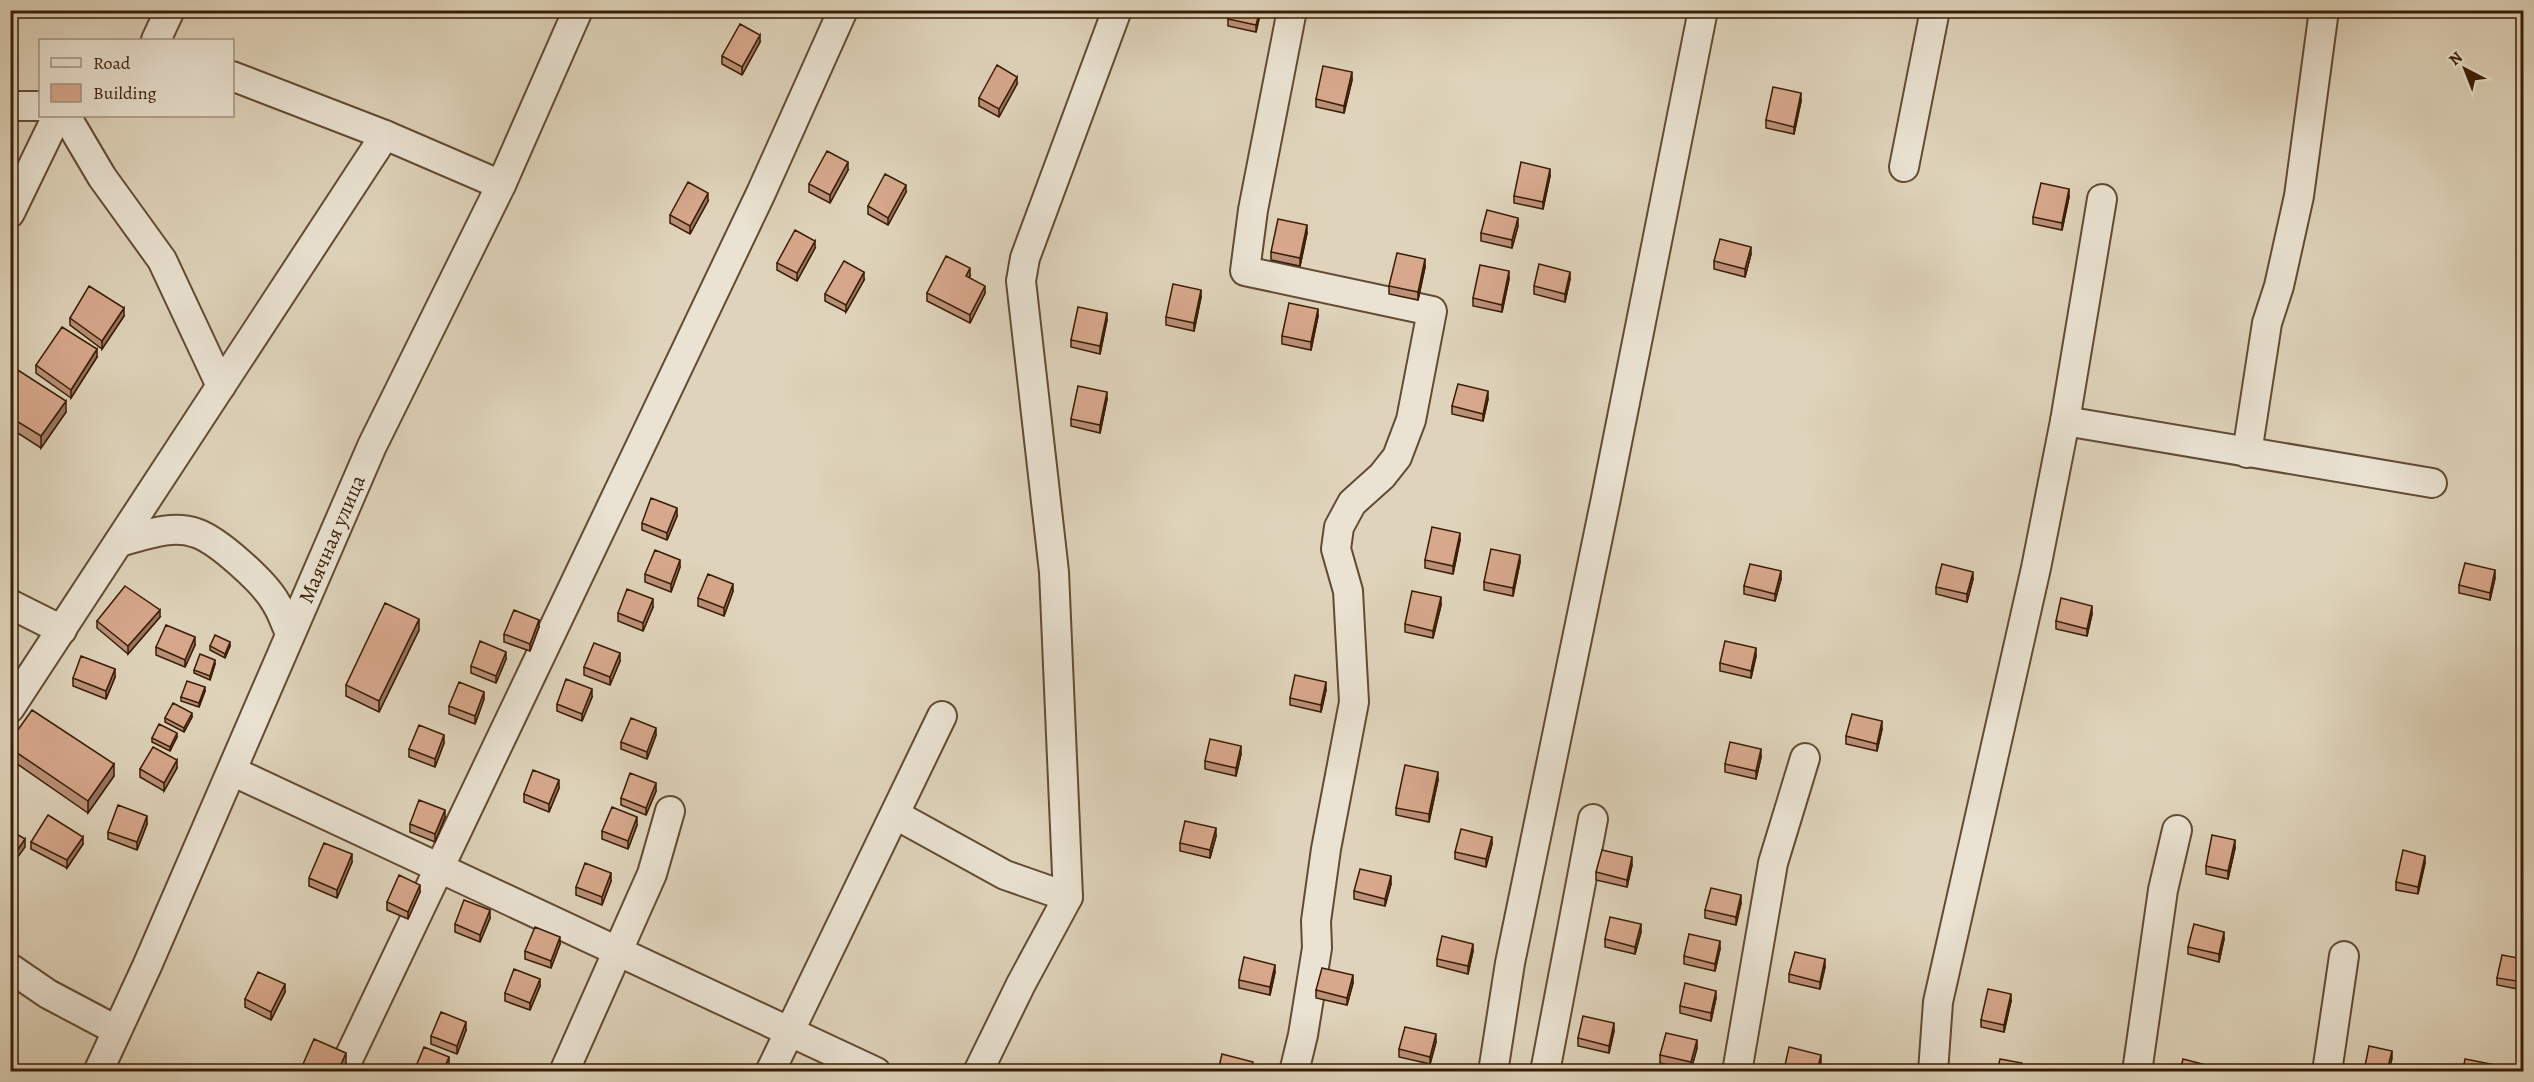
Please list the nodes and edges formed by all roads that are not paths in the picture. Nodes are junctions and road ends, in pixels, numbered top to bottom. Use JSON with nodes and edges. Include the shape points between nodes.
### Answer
{"nodes":[{"id":1,"x":170,"y":10,"type":"edge"},
{"id":2,"x":578,"y":10,"type":"edge"},
{"id":3,"x":843,"y":10,"type":"edge"},
{"id":4,"x":1117,"y":10,"type":"edge"},
{"id":5,"x":1292,"y":10,"type":"edge"},
{"id":6,"x":1703,"y":10,"type":"edge"},
{"id":7,"x":1935,"y":10,"type":"edge"},
{"id":8,"x":2324,"y":10,"type":"edge"},
{"id":9,"x":156,"y":39,"type":"edge"},
{"id":10,"x":234,"y":77,"type":"edge"},
{"id":11,"x":10,"y":106,"type":"edge"},
{"id":12,"x":39,"y":106,"type":"edge"},
{"id":13,"x":57,"y":117,"type":"edge"},
{"id":14,"x":67,"y":117,"type":"edge"},
{"id":15,"x":384,"y":135,"type":"junction"},
{"id":16,"x":1904,"y":167,"type":"dead end"},
{"id":17,"x":501,"y":185,"type":"junction"},
{"id":18,"x":2102,"y":199,"type":"dead end"},
{"id":19,"x":10,"y":213,"type":"edge"},
{"id":20,"x":221,"y":386,"type":"junction"},
{"id":21,"x":2065,"y":421,"type":"junction"},
{"id":22,"x":2247,"y":453,"type":"junction"},
{"id":23,"x":2432,"y":483,"type":"dead end"},
{"id":24,"x":119,"y":542,"type":"junction"},
{"id":25,"x":10,"y":604,"type":"edge"},
{"id":26,"x":62,"y":630,"type":"junction"},
{"id":27,"x":290,"y":633,"type":"junction"},
{"id":28,"x":10,"y":708,"type":"edge"},
{"id":29,"x":942,"y":717,"type":"dead end"},
{"id":30,"x":1805,"y":758,"type":"dead end"},
{"id":31,"x":232,"y":771,"type":"junction"},
{"id":32,"x":670,"y":811,"type":"dead end"},
{"id":33,"x":896,"y":815,"type":"junction"},
{"id":34,"x":1593,"y":819,"type":"dead end"},
{"id":35,"x":2177,"y":830,"type":"dead end"},
{"id":36,"x":1068,"y":897,"type":"junction"},
{"id":37,"x":616,"y":951,"type":"junction"},
{"id":38,"x":2344,"y":956,"type":"dead end"},
{"id":39,"x":10,"y":968,"type":"edge"},
{"id":40,"x":116,"y":1030,"type":"junction"},
{"id":41,"x":789,"y":1032,"type":"junction"},
{"id":42,"x":98,"y":1071,"type":"edge"},
{"id":43,"x":342,"y":1071,"type":"edge"},
{"id":44,"x":564,"y":1071,"type":"edge"},
{"id":45,"x":770,"y":1071,"type":"edge"},
{"id":46,"x":876,"y":1071,"type":"edge"},
{"id":47,"x":978,"y":1071,"type":"edge"},
{"id":48,"x":1294,"y":1071,"type":"edge"},
{"id":49,"x":1494,"y":1071,"type":"edge"},
{"id":50,"x":1545,"y":1071,"type":"edge"},
{"id":51,"x":1737,"y":1071,"type":"edge"},
{"id":52,"x":1933,"y":1071,"type":"edge"},
{"id":53,"x":2137,"y":1071,"type":"edge"},
{"id":54,"x":2327,"y":1071,"type":"edge"}],
"edges":[{"from":1,"to":9,"type":"street"},
{"from":2,"to":17,"type":"street","name":"Маячная улица"},
{"from":3,"to":43,"type":"street","via":[[761,193]]},
{"from":4,"to":36,"type":"street","via":[[1025,258],[1021,281],[1054,572]]},
{"from":5,"to":48,"type":"street","via":[[1245,271],[1432,311],[1411,420],[1397,457],[1352,503],[1339,527],[1336,549],[1348,591],[1354,702],[1326,849],[1316,921],[1317,948]]},
{"from":6,"to":49,"type":"street","via":[[1510,963]]},
{"from":7,"to":16,"type":"street"},
{"from":8,"to":22,"type":"street","via":[[2299,196],[2267,323]]},
{"from":10,"to":15,"type":"street"},
{"from":11,"to":12,"type":"street"},
{"from":13,"to":19,"type":"street"},
{"from":14,"to":20,"type":"street","via":[[102,177],[162,260]]},
{"from":15,"to":17,"type":"street"},
{"from":15,"to":20,"type":"street"},
{"from":17,"to":27,"type":"street","name":"Маячная улица","via":[[372,446]]},
{"from":18,"to":21,"type":"street"},
{"from":20,"to":24,"type":"street"},
{"from":21,"to":22,"type":"street"},
{"from":21,"to":52,"type":"street","via":[[2036,568],[1938,1002]]},
{"from":22,"to":23,"type":"street"},
{"from":24,"to":26,"type":"street"},
{"from":24,"to":27,"type":"street","via":[[165,530],[196,533],[230,554],[258,581],[276,601]]},
{"from":25,"to":26,"type":"street"},
{"from":26,"to":28,"type":"street"},
{"from":27,"to":31,"type":"street","name":"Маячная улица"},
{"from":29,"to":33,"type":"street"},
{"from":30,"to":51,"type":"street","via":[[1773,863]]},
{"from":31,"to":37,"type":"street"},
{"from":31,"to":40,"type":"street","name":"Маячная улица"},
{"from":32,"to":37,"type":"street","via":[[652,874]]},
{"from":33,"to":36,"type":"street","via":[[1005,875]]},
{"from":33,"to":41,"type":"street"},
{"from":34,"to":50,"type":"street"},
{"from":35,"to":53,"type":"street","via":[[2163,890]]},
{"from":36,"to":47,"type":"street"},
{"from":37,"to":41,"type":"street"},
{"from":37,"to":44,"type":"street"},
{"from":38,"to":54,"type":"street"},
{"from":39,"to":40,"type":"street","via":[[48,994]]},
{"from":40,"to":42,"type":"street","name":"Маячная улица"},
{"from":41,"to":45,"type":"street"},
{"from":41,"to":46,"type":"street"}]}
